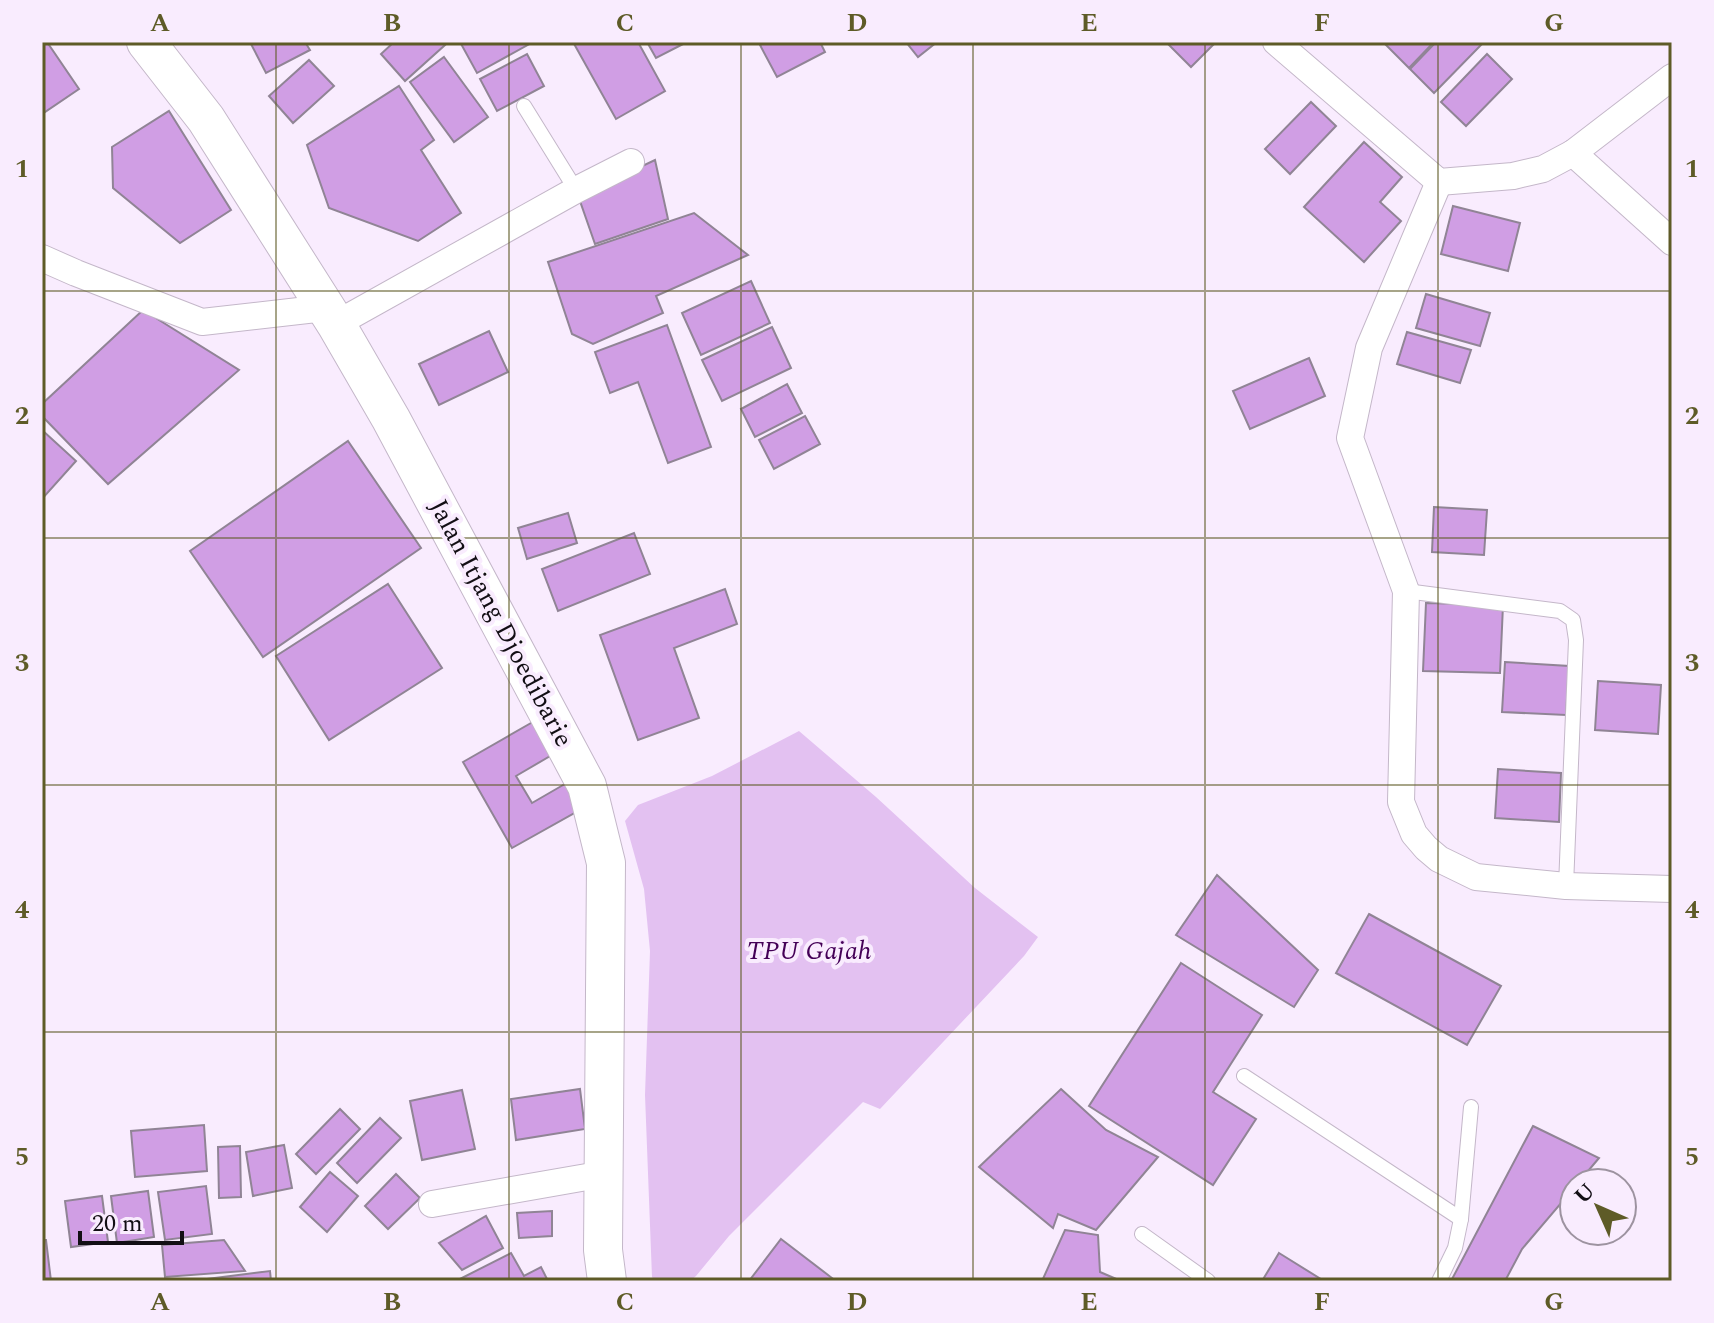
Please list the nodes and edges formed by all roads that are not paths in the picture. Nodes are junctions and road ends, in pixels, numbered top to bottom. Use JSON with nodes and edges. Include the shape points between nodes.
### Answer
{"nodes":[{"id":1,"x":146,"y":42,"type":"edge"},
{"id":2,"x":1276,"y":42,"type":"edge"},
{"id":3,"x":1672,"y":77,"type":"edge"},
{"id":4,"x":524,"y":106,"type":"dead end"},
{"id":5,"x":1573,"y":153,"type":"junction"},
{"id":6,"x":631,"y":162,"type":"dead end"},
{"id":7,"x":1439,"y":182,"type":"junction"},
{"id":8,"x":576,"y":190,"type":"junction"},
{"id":9,"x":1672,"y":242,"type":"edge"},
{"id":10,"x":42,"y":258,"type":"edge"},
{"id":11,"x":330,"y":316,"type":"junction"},
{"id":12,"x":1406,"y":591,"type":"junction"},
{"id":13,"x":1566,"y":886,"type":"junction"},
{"id":14,"x":1672,"y":889,"type":"edge"},
{"id":15,"x":1244,"y":1076,"type":"dead end"},
{"id":16,"x":1471,"y":1107,"type":"dead end"},
{"id":17,"x":604,"y":1174,"type":"junction"},
{"id":18,"x":432,"y":1204,"type":"dead end"},
{"id":19,"x":1461,"y":1219,"type":"junction"},
{"id":20,"x":1142,"y":1234,"type":"dead end"},
{"id":21,"x":607,"y":1281,"type":"edge"},
{"id":22,"x":1208,"y":1281,"type":"edge"},
{"id":23,"x":1439,"y":1281,"type":"edge"}],
"edges":[{"from":1,"to":11,"type":"main road","name":"Jalan Itjang Djoedibarie","via":[[206,119]]},
{"from":2,"to":7,"type":"street"},
{"from":3,"to":5,"type":"street"},
{"from":4,"to":8,"type":"lane"},
{"from":5,"to":7,"type":"street","via":[[1543,169],[1513,176]]},
{"from":5,"to":9,"type":"street"},
{"from":6,"to":8,"type":"street"},
{"from":7,"to":12,"type":"street","via":[[1369,348],[1350,438]]},
{"from":8,"to":11,"type":"street"},
{"from":10,"to":11,"type":"street","via":[[202,322]]},
{"from":11,"to":17,"type":"main road","name":"Jalan Itjang Djoedibarie","via":[[420,472],[587,786],[606,863]]},
{"from":12,"to":13,"type":"street","via":[[1401,802],[1414,834],[1439,859],[1476,877]]},
{"from":12,"to":13,"type":"lane","via":[[1560,611],[1573,620]]},
{"from":13,"to":14,"type":"street"},
{"from":15,"to":19,"type":"lane"},
{"from":16,"to":19,"type":"lane"},
{"from":17,"to":18,"type":"street"},
{"from":17,"to":21,"type":"main road","name":"Jalan Itjang Djoedibarie"},
{"from":19,"to":23,"type":"lane","via":[[1455,1248]]},
{"from":20,"to":22,"type":"lane"}]}
